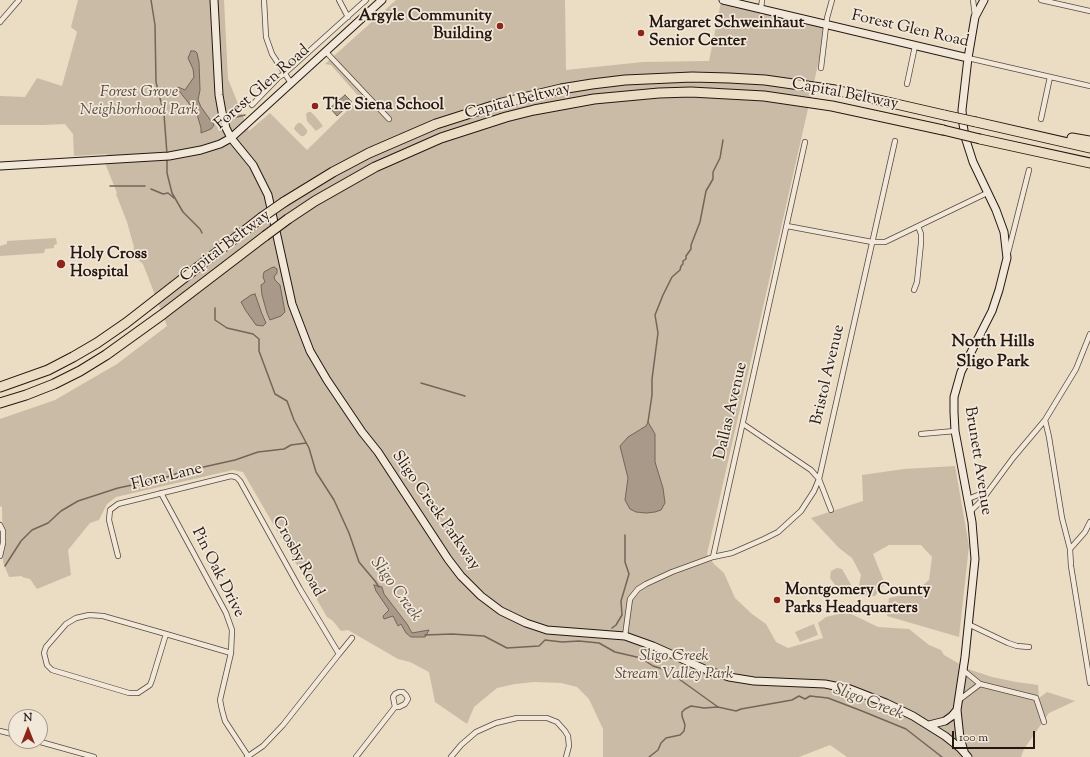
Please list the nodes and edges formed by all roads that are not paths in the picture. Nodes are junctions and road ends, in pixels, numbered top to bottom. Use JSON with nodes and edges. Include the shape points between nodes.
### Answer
{"nodes":[{"id":1,"x":19,"y":0,"type":"edge"},
{"id":2,"x":214,"y":0,"type":"edge"},
{"id":3,"x":264,"y":0,"type":"edge"},
{"id":4,"x":339,"y":0,"type":"edge"},
{"id":5,"x":366,"y":0,"type":"edge"},
{"id":6,"x":382,"y":0,"type":"edge"},
{"id":7,"x":724,"y":0,"type":"edge"},
{"id":8,"x":762,"y":0,"type":"edge"},
{"id":9,"x":832,"y":0,"type":"edge"},
{"id":10,"x":973,"y":0,"type":"edge"},
{"id":11,"x":984,"y":0,"type":"edge"},
{"id":12,"x":1041,"y":0,"type":"edge"},
{"id":13,"x":1047,"y":1,"type":"edge"},
{"id":14,"x":761,"y":9,"type":"junction"},
{"id":15,"x":1090,"y":11,"type":"edge"},
{"id":16,"x":348,"y":17,"type":"junction"},
{"id":17,"x":976,"y":17,"type":"junction"},
{"id":18,"x":0,"y":22,"type":"edge"},
{"id":19,"x":827,"y":25,"type":"junction"},
{"id":20,"x":915,"y":46,"type":"junction"},
{"id":21,"x":326,"y":52,"type":"junction"},
{"id":22,"x":968,"y":58,"type":"junction"},
{"id":23,"x":821,"y":68,"type":"dead end"},
{"id":24,"x":284,"y":74,"type":"junction"},
{"id":25,"x":1050,"y":77,"type":"junction"},
{"id":26,"x":291,"y":84,"type":"junction"},
{"id":27,"x":907,"y":84,"type":"dead end"},
{"id":28,"x":1090,"y":86,"type":"edge"},
{"id":29,"x":252,"y":105,"type":"dead end"},
{"id":30,"x":1041,"y":119,"type":"dead end"},
{"id":31,"x":389,"y":120,"type":"dead end"},
{"id":32,"x":976,"y":122,"type":"junction"},
{"id":33,"x":231,"y":138,"type":"junction"},
{"id":34,"x":894,"y":141,"type":"dead end"},
{"id":35,"x":1090,"y":141,"type":"edge"},
{"id":36,"x":805,"y":142,"type":"dead end"},
{"id":37,"x":1090,"y":148,"type":"edge"},
{"id":38,"x":1090,"y":164,"type":"edge"},
{"id":39,"x":0,"y":166,"type":"edge"},
{"id":40,"x":1029,"y":170,"type":"dead end"},
{"id":41,"x":988,"y":193,"type":"junction"},
{"id":42,"x":787,"y":226,"type":"junction"},
{"id":43,"x":918,"y":226,"type":"junction"},
{"id":44,"x":872,"y":242,"type":"junction"},
{"id":45,"x":1007,"y":258,"type":"junction"},
{"id":46,"x":914,"y":290,"type":"dead end"},
{"id":47,"x":1090,"y":334,"type":"edge"},
{"id":48,"x":0,"y":387,"type":"edge"},
{"id":49,"x":0,"y":403,"type":"edge"},
{"id":50,"x":1044,"y":420,"type":"junction"},
{"id":51,"x":743,"y":424,"type":"junction"},
{"id":52,"x":956,"y":431,"type":"junction"},
{"id":53,"x":921,"y":434,"type":"dead end"},
{"id":54,"x":231,"y":476,"type":"joint"},
{"id":55,"x":819,"y":479,"type":"junction"},
{"id":56,"x":991,"y":489,"type":"junction"},
{"id":57,"x":161,"y":493,"type":"junction"},
{"id":58,"x":968,"y":499,"type":"junction"},
{"id":59,"x":831,"y":510,"type":"dead end"},
{"id":60,"x":970,"y":512,"type":"junction"},
{"id":61,"x":1090,"y":522,"type":"edge"},
{"id":62,"x":0,"y":525,"type":"edge"},
{"id":63,"x":1070,"y":549,"type":"junction"},
{"id":64,"x":0,"y":556,"type":"edge"},
{"id":65,"x":118,"y":556,"type":"dead end"},
{"id":66,"x":713,"y":557,"type":"junction"},
{"id":67,"x":968,"y":624,"type":"junction"},
{"id":68,"x":166,"y":634,"type":"junction"},
{"id":69,"x":625,"y":636,"type":"junction"},
{"id":70,"x":352,"y":638,"type":"dead end"},
{"id":71,"x":1029,"y":647,"type":"dead end"},
{"id":72,"x":231,"y":653,"type":"junction"},
{"id":73,"x":339,"y":654,"type":"junction"},
{"id":74,"x":963,"y":670,"type":"junction"},
{"id":75,"x":1089,"y":671,"type":"edge"},
{"id":76,"x":1090,"y":683,"type":"edge"},
{"id":77,"x":980,"y":684,"type":"junction"},
{"id":78,"x":959,"y":700,"type":"junction"},
{"id":79,"x":395,"y":707,"type":"dead end"},
{"id":80,"x":957,"y":710,"type":"junction"},
{"id":81,"x":1044,"y":722,"type":"dead end"},
{"id":82,"x":929,"y":725,"type":"junction"},
{"id":83,"x":48,"y":744,"type":"edge"},
{"id":84,"x":966,"y":755,"type":"edge"},
{"id":85,"x":94,"y":757,"type":"edge"},
{"id":86,"x":248,"y":757,"type":"edge"},
{"id":87,"x":356,"y":757,"type":"edge"},
{"id":88,"x":451,"y":757,"type":"edge"},
{"id":89,"x":566,"y":757,"type":"edge"}],
"edges":[{"from":1,"to":18,"type":"street"},
{"from":2,"to":33,"type":"street","name":"Sligo Creek Parkway","via":[[221,106]]},
{"from":3,"to":24,"type":"street","via":[[266,37],[272,54]]},
{"from":4,"to":16,"type":"street"},
{"from":5,"to":16,"type":"street","name":"Forest Glen Road"},
{"from":6,"to":21,"type":"street","name":"Forest Glen Road"},
{"from":7,"to":14,"type":"street","name":"Forest Glen Road"},
{"from":8,"to":14,"type":"street"},
{"from":9,"to":19,"type":"street"},
{"from":10,"to":17,"type":"street"},
{"from":11,"to":17,"type":"street","name":"Brunett Avenue"},
{"from":12,"to":13,"type":"street"},
{"from":13,"to":15,"type":"street"},
{"from":14,"to":19,"type":"street","name":"Forest Glen Road"},
{"from":16,"to":24,"type":"street","name":"Forest Glen Road"},
{"from":17,"to":22,"type":"street","name":"Brunett Avenue"},
{"from":19,"to":20,"type":"street","name":"Forest Glen Road"},
{"from":19,"to":23,"type":"street"},
{"from":20,"to":22,"type":"street","name":"Forest Glen Road"},
{"from":20,"to":27,"type":"street"},
{"from":21,"to":26,"type":"street","name":"Forest Glen Road"},
{"from":21,"to":31,"type":"street"},
{"from":22,"to":25,"type":"street","name":"Forest Glen Road"},
{"from":22,"to":41,"type":"street","name":"Brunett Avenue","via":[[962,110],[963,124],[973,162]]},
{"from":24,"to":26,"type":"street"},
{"from":24,"to":29,"type":"street","name":"Forest Glen Road"},
{"from":25,"to":28,"type":"street","name":"Forest Glen Road"},
{"from":25,"to":30,"type":"street"},
{"from":26,"to":33,"type":"street","name":"Forest Glen Road"},
{"from":32,"to":35,"type":"highway"},
{"from":32,"to":37,"type":"highway","name":"Capital Beltway"},
{"from":32,"to":48,"type":"highway","name":"Capital Beltway","bridge":true,"via":[[836,90],[765,80],[729,78],[652,78],[592,84],[502,103],[406,136],[333,172],[284,202],[103,339],[48,370]]},
{"from":33,"to":39,"type":"street","name":"Forest Glen Road","via":[[201,150],[166,156]]},
{"from":33,"to":69,"type":"street","name":"Sligo Creek Parkway","via":[[253,165],[268,195],[292,304],[310,351],[331,387],[461,576],[501,611],[526,623],[547,630]]},
{"from":34,"to":44,"type":"street","name":"Bristol Avenue"},
{"from":36,"to":42,"type":"street","name":"Dallas Avenue"},
{"from":38,"to":49,"type":"highway","name":"Capital Beltway","bridge":true,"via":[[832,106],[764,96],[659,93],[594,99],[520,114],[441,138],[375,167],[314,201],[288,219],[106,355],[80,371],[33,392]]},
{"from":40,"to":45,"type":"street"},
{"from":41,"to":43,"type":"street"},
{"from":41,"to":45,"type":"street","name":"Brunett Avenue","via":[[1004,232]]},
{"from":42,"to":44,"type":"street"},
{"from":42,"to":51,"type":"street","name":"Dallas Avenue"},
{"from":43,"to":44,"type":"street","via":[[886,242]]},
{"from":43,"to":46,"type":"street","via":[[921,234],[920,255]]},
{"from":44,"to":55,"type":"street","name":"Bristol Avenue"},
{"from":45,"to":52,"type":"street","name":"Brunett Avenue","via":[[992,311],[957,382],[954,397]]},
{"from":47,"to":50,"type":"street","via":[[1076,369]]},
{"from":50,"to":56,"type":"street"},
{"from":50,"to":63,"type":"street"},
{"from":51,"to":55,"type":"street","via":[[801,462]]},
{"from":51,"to":66,"type":"street","name":"Dallas Avenue"},
{"from":52,"to":53,"type":"street"},
{"from":52,"to":58,"type":"street","name":"Brunett Avenue"},
{"from":54,"to":57,"type":"street","name":"Flora Lane"},
{"from":54,"to":73,"type":"street","name":"Crosby Road","via":[[240,481],[300,590]]},
{"from":55,"to":59,"type":"street"},
{"from":55,"to":66,"type":"street","name":"Bristol Avenue","via":[[801,511],[778,532],[732,553]]},
{"from":56,"to":58,"type":"street"},
{"from":56,"to":60,"type":"street"},
{"from":57,"to":65,"type":"street","name":"Flora Lane","via":[[118,504],[110,510],[109,520]]},
{"from":57,"to":72,"type":"street","name":"Pin Oak Drive","via":[[226,613],[232,630]]},
{"from":58,"to":60,"type":"street","name":"Brunett Avenue"},
{"from":60,"to":67,"type":"street","name":"Brunett Avenue","via":[[974,559]]},
{"from":61,"to":63,"type":"street"},
{"from":62,"to":64,"type":"street","via":[[3,543]]},
{"from":63,"to":75,"type":"street"},
{"from":66,"to":69,"type":"street","via":[[638,589],[630,598]]},
{"from":67,"to":71,"type":"street","via":[[1017,646]]},
{"from":67,"to":74,"type":"street","name":"Brunett Avenue"},
{"from":68,"to":68,"type":"street","via":[[103,616],[89,615],[66,624],[46,647],[44,659],[52,670],[129,693],[138,693],[150,685]]},
{"from":68,"to":72,"type":"street"},
{"from":69,"to":82,"type":"street","name":"Sligo Creek Parkway","via":[[729,677],[754,681],[825,684],[850,689],[886,703]]},
{"from":70,"to":73,"type":"street"},
{"from":72,"to":86,"type":"street","name":"Pin Oak Drive","via":[[220,700],[225,721]]},
{"from":73,"to":86,"type":"street","via":[[283,725],[263,746]]},
{"from":74,"to":77,"type":"street"},
{"from":74,"to":78,"type":"street","name":"Brunett Avenue"},
{"from":75,"to":76,"type":"street"},
{"from":77,"to":78,"type":"street"},
{"from":77,"to":81,"type":"street","via":[[1036,698]]},
{"from":78,"to":80,"type":"street","name":"Brunett Avenue"},
{"from":79,"to":87,"type":"street"},
{"from":80,"to":82,"type":"street","via":[[945,721]]},
{"from":80,"to":84,"type":"street","name":"Brunett Avenue","via":[[960,738]]},
{"from":82,"to":84,"type":"street","name":"Sligo Creek Parkway","via":[[952,741]]},
{"from":83,"to":85,"type":"street"},
{"from":88,"to":89,"type":"street","via":[[476,732],[516,718],[547,718],[557,722],[569,739]]}]}
